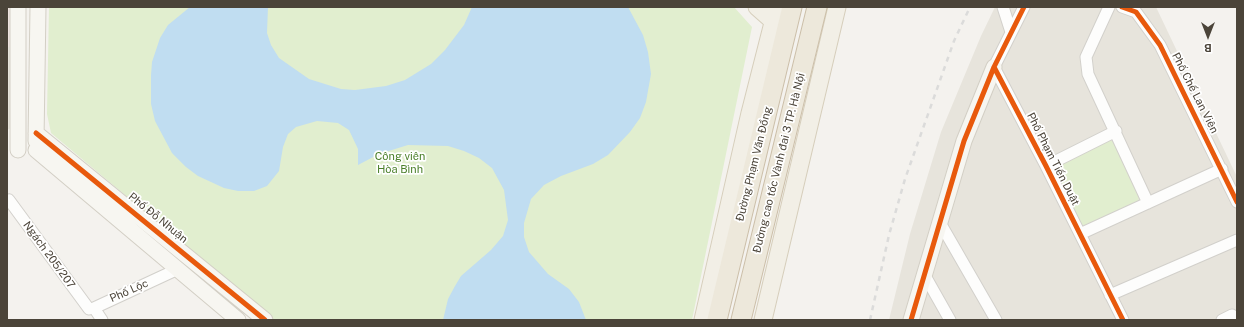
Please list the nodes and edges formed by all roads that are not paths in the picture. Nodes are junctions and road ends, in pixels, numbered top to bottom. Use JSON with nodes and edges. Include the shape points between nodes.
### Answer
{"nodes":[{"id":1,"x":18,"y":7,"type":"edge"},
{"id":2,"x":38,"y":7,"type":"edge"},
{"id":3,"x":757,"y":7,"type":"edge"},
{"id":4,"x":792,"y":7,"type":"edge"},
{"id":5,"x":817,"y":7,"type":"edge"},
{"id":6,"x":821,"y":7,"type":"edge"},
{"id":7,"x":837,"y":7,"type":"edge"},
{"id":8,"x":1003,"y":7,"type":"edge"},
{"id":9,"x":1024,"y":7,"type":"edge"},
{"id":10,"x":1109,"y":7,"type":"edge"},
{"id":11,"x":1122,"y":7,"type":"edge"},
{"id":12,"x":776,"y":14,"type":"edge"},
{"id":13,"x":1012,"y":32,"type":"junction"},
{"id":14,"x":994,"y":67,"type":"junction"},
{"id":15,"x":1116,"y":132,"type":"junction"},
{"id":16,"x":36,"y":133,"type":"junction"},
{"id":17,"x":13,"y":134,"type":"edge"},
{"id":18,"x":12,"y":150,"type":"edge"},
{"id":19,"x":36,"y":150,"type":"junction"},
{"id":20,"x":1046,"y":166,"type":"junction"},
{"id":21,"x":1222,"y":169,"type":"junction"},
{"id":22,"x":8,"y":200,"type":"edge"},
{"id":23,"x":1237,"y":202,"type":"edge"},
{"id":24,"x":1148,"y":203,"type":"junction"},
{"id":25,"x":939,"y":221,"type":"junction"},
{"id":26,"x":1080,"y":234,"type":"junction"},
{"id":27,"x":1237,"y":240,"type":"edge"},
{"id":28,"x":178,"y":269,"type":"junction"},
{"id":29,"x":924,"y":274,"type":"junction"},
{"id":30,"x":1110,"y":295,"type":"junction"},
{"id":31,"x":92,"y":308,"type":"junction"},
{"id":32,"x":1232,"y":315,"type":"dead end"},
{"id":33,"x":102,"y":320,"type":"edge"},
{"id":34,"x":238,"y":320,"type":"edge"},
{"id":35,"x":265,"y":320,"type":"edge"},
{"id":36,"x":703,"y":320,"type":"edge"},
{"id":37,"x":716,"y":320,"type":"edge"},
{"id":38,"x":741,"y":320,"type":"edge"},
{"id":39,"x":751,"y":320,"type":"edge"},
{"id":40,"x":763,"y":320,"type":"edge"},
{"id":41,"x":911,"y":320,"type":"edge"},
{"id":42,"x":950,"y":320,"type":"edge"},
{"id":43,"x":996,"y":320,"type":"edge"},
{"id":44,"x":1123,"y":320,"type":"edge"},
{"id":45,"x":1222,"y":320,"type":"edge"}],
"edges":[{"from":1,"to":17,"type":"street"},
{"from":2,"to":16,"type":"street"},
{"from":3,"to":12,"type":"main road"},
{"from":4,"to":37,"type":"highway"},
{"from":5,"to":38,"type":"highway","name":"Đường cao tốc Vành đai 3 TP. Hà Nội"},
{"from":6,"to":39,"type":"main road"},
{"from":7,"to":40,"type":"main road"},
{"from":8,"to":13,"type":"street"},
{"from":9,"to":13,"type":"street"},
{"from":10,"to":15,"type":"street","via":[[1086,57],[1088,74]]},
{"from":11,"to":21,"type":"street","name":"Phố Chế Lan Viên","via":[[1136,12],[1160,45]]},
{"from":12,"to":36,"type":"main road","name":"Đường Phạm Văn Đồng","via":[[750,113]]},
{"from":13,"to":14,"type":"street"},
{"from":14,"to":20,"type":"street","name":"Phố Phạm Tiến Duật"},
{"from":14,"to":25,"type":"street","via":[[964,141]]},
{"from":15,"to":20,"type":"street"},
{"from":15,"to":24,"type":"street"},
{"from":16,"to":17,"type":"street"},
{"from":16,"to":19,"type":"street"},
{"from":16,"to":35,"type":"street","name":"Phố Đỗ Nhuận"},
{"from":17,"to":18,"type":"street"},
{"from":18,"to":19,"type":"street"},
{"from":19,"to":28,"type":"street"},
{"from":20,"to":26,"type":"street","name":"Phố Phạm Tiến Duật"},
{"from":21,"to":23,"type":"street","name":"Phố Chế Lan Viên"},
{"from":21,"to":24,"type":"street"},
{"from":22,"to":31,"type":"street","name":"Ngách 205/207","via":[[70,283],[78,283]]},
{"from":24,"to":26,"type":"street"},
{"from":25,"to":29,"type":"street"},
{"from":25,"to":43,"type":"street"},
{"from":26,"to":30,"type":"street","name":"Phố Phạm Tiến Duật"},
{"from":27,"to":30,"type":"street"},
{"from":28,"to":31,"type":"street","name":"Phố Lộc"},
{"from":28,"to":34,"type":"street"},
{"from":29,"to":41,"type":"street"},
{"from":29,"to":42,"type":"street"},
{"from":30,"to":44,"type":"street","name":"Phố Phạm Tiến Duật"},
{"from":31,"to":33,"type":"street"},
{"from":32,"to":45,"type":"street"}]}
